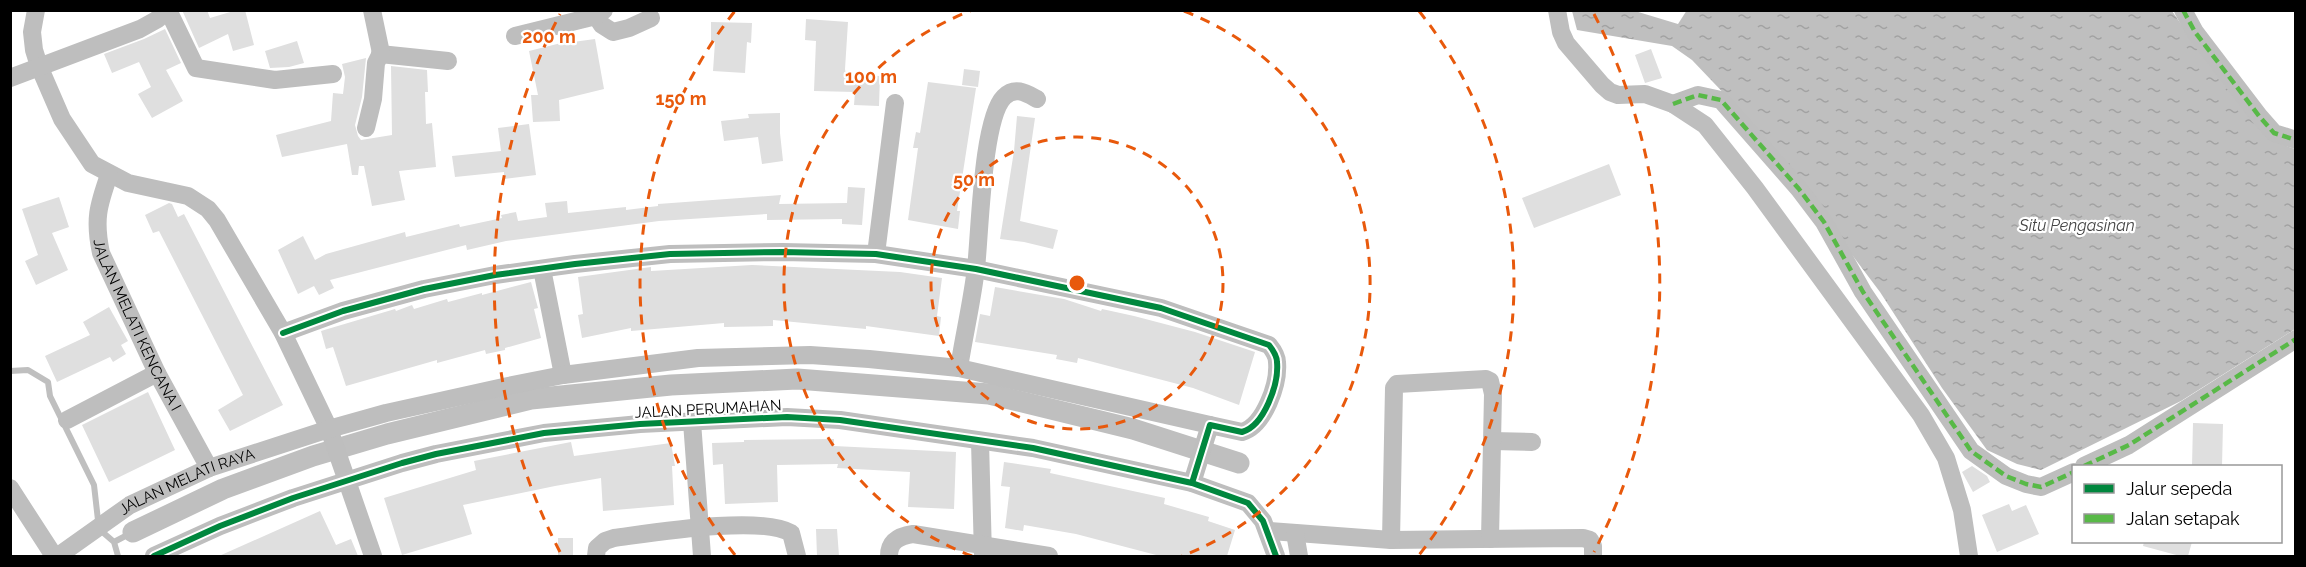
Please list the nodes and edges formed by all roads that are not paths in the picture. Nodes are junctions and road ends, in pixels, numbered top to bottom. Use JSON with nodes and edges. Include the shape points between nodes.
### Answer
{"nodes":[{"id":1,"x":36,"y":10,"type":"edge"},
{"id":2,"x":163,"y":10,"type":"edge"},
{"id":3,"x":168,"y":10,"type":"edge"},
{"id":4,"x":372,"y":10,"type":"edge"},
{"id":5,"x":1557,"y":10,"type":"edge"},
{"id":6,"x":2183,"y":10,"type":"edge"},
{"id":7,"x":600,"y":13,"type":"edge"},
{"id":8,"x":651,"y":18,"type":"dead end"},
{"id":9,"x":515,"y":36,"type":"dead end"},
{"id":10,"x":380,"y":54,"type":"junction"},
{"id":11,"x":448,"y":61,"type":"dead end"},
{"id":12,"x":39,"y":66,"type":"junction"},
{"id":13,"x":333,"y":74,"type":"dead end"},
{"id":14,"x":10,"y":78,"type":"edge"},
{"id":15,"x":1037,"y":99,"type":"dead end"},
{"id":16,"x":895,"y":103,"type":"dead end"},
{"id":17,"x":1673,"y":104,"type":"junction"},
{"id":18,"x":366,"y":128,"type":"dead end"},
{"id":19,"x":2295,"y":140,"type":"edge"},
{"id":20,"x":109,"y":175,"type":"junction"},
{"id":21,"x":876,"y":254,"type":"junction"},
{"id":22,"x":542,"y":269,"type":"junction"},
{"id":23,"x":976,"y":270,"type":"junction"},
{"id":24,"x":283,"y":333,"type":"junction"},
{"id":25,"x":2295,"y":339,"type":"edge"},
{"id":26,"x":959,"y":368,"type":"junction"},
{"id":27,"x":157,"y":373,"type":"junction"},
{"id":28,"x":562,"y":375,"type":"junction"},
{"id":29,"x":67,"y":420,"type":"dead end"},
{"id":30,"x":692,"y":422,"type":"junction"},
{"id":31,"x":1209,"y":430,"type":"junction"},
{"id":32,"x":331,"y":433,"type":"junction"},
{"id":33,"x":980,"y":441,"type":"junction"},
{"id":34,"x":1492,"y":441,"type":"junction"},
{"id":35,"x":1532,"y":442,"type":"dead end"},
{"id":36,"x":2086,"y":465,"type":"edge"},
{"id":37,"x":209,"y":468,"type":"junction"},
{"id":38,"x":2072,"y":472,"type":"edge"},
{"id":39,"x":345,"y":477,"type":"junction"},
{"id":40,"x":1194,"y":477,"type":"junction"},
{"id":41,"x":10,"y":488,"type":"edge"},
{"id":42,"x":701,"y":527,"type":"junction"},
{"id":43,"x":1269,"y":531,"type":"junction"},
{"id":44,"x":1295,"y":533,"type":"junction"},
{"id":45,"x":1490,"y":539,"type":"junction"},
{"id":46,"x":1391,"y":540,"type":"junction"},
{"id":47,"x":983,"y":552,"type":"edge"},
{"id":48,"x":56,"y":556,"type":"edge"},
{"id":49,"x":154,"y":556,"type":"edge"},
{"id":50,"x":373,"y":556,"type":"edge"},
{"id":51,"x":596,"y":556,"type":"edge"},
{"id":52,"x":702,"y":556,"type":"edge"},
{"id":53,"x":797,"y":556,"type":"edge"},
{"id":54,"x":889,"y":556,"type":"edge"},
{"id":55,"x":1049,"y":556,"type":"edge"},
{"id":56,"x":1276,"y":556,"type":"edge"},
{"id":57,"x":1299,"y":556,"type":"edge"},
{"id":58,"x":1593,"y":556,"type":"edge"},
{"id":59,"x":1969,"y":556,"type":"edge"}],
"edges":[{"from":1,"to":12,"type":"street","via":[[32,32]]},
{"from":2,"to":12,"type":"street","via":[[158,19],[140,29]]},
{"from":3,"to":13,"type":"street","via":[[196,68],[275,80]]},
{"from":4,"to":10,"type":"street"},
{"from":5,"to":17,"type":"street","via":[[1566,43],[1610,92],[1645,94]]},
{"from":6,"to":19,"type":"street","via":[[2195,32],[2259,116],[2274,133]]},
{"from":7,"to":8,"type":"street","via":[[602,25],[613,32]]},
{"from":7,"to":9,"type":"street"},
{"from":10,"to":11,"type":"street"},
{"from":10,"to":18,"type":"street"},
{"from":12,"to":14,"type":"street"},
{"from":12,"to":20,"type":"street","via":[[54,104],[82,151],[92,164]]},
{"from":15,"to":23,"type":"street","via":[[1022,91],[1012,92],[1004,97],[996,112],[986,161]]},
{"from":16,"to":21,"type":"street"},
{"from":17,"to":38,"type":"street","via":[[1698,96],[1721,100],[1799,189],[1824,222],[1863,292],[1971,451],[2006,476],[2026,484],[2041,487]]},
{"from":17,"to":59,"type":"street","via":[[1705,125],[1921,415],[1946,459],[1962,510]]},
{"from":20,"to":24,"type":"street","via":[[188,196],[208,209]]},
{"from":20,"to":27,"type":"street","name":"JALAN MELATI KENCANA I","via":[[97,209],[101,253]]},
{"from":21,"to":22,"type":"street","via":[[716,252]]},
{"from":21,"to":23,"type":"street"},
{"from":22,"to":24,"type":"street","via":[[423,289]]},
{"from":22,"to":28,"type":"street"},
{"from":23,"to":26,"type":"street"},
{"from":23,"to":31,"type":"street","via":[[1161,308],[1269,345],[1278,363],[1264,416],[1250,430]]},
{"from":24,"to":32,"type":"street"},
{"from":25,"to":36,"type":"street","via":[[2129,445]]},
{"from":26,"to":28,"type":"street","via":[[810,355],[744,356]]},
{"from":26,"to":31,"type":"street"},
{"from":27,"to":29,"type":"street"},
{"from":27,"to":37,"type":"street","name":"JALAN MELATI KENCANA I"},
{"from":28,"to":32,"type":"street","via":[[386,412]]},
{"from":30,"to":33,"type":"street","name":"JALAN PERUMAHAN","via":[[747,418],[840,420]]},
{"from":30,"to":39,"type":"street","name":"JALAN PERUMAHAN","via":[[544,433]]},
{"from":30,"to":42,"type":"street"},
{"from":31,"to":40,"type":"street"},
{"from":32,"to":37,"type":"street","name":"JALAN MELATI RAYA"},
{"from":32,"to":39,"type":"street"},
{"from":33,"to":40,"type":"street","name":"JALAN PERUMAHAN"},
{"from":33,"to":47,"type":"street"},
{"from":34,"to":35,"type":"street"},
{"from":34,"to":45,"type":"street"},
{"from":34,"to":46,"type":"street","via":[[1490,381],[1397,384],[1392,395]]},
{"from":37,"to":48,"type":"street","name":"JALAN MELATI RAYA","via":[[130,505]]},
{"from":39,"to":49,"type":"street","name":"JALAN PERUMAHAN"},
{"from":39,"to":50,"type":"street"},
{"from":40,"to":43,"type":"street","name":"JALAN PERUMAHAN","via":[[1248,503]]},
{"from":41,"to":48,"type":"street"},
{"from":42,"to":51,"type":"street","via":[[614,538],[597,548]]},
{"from":42,"to":52,"type":"street"},
{"from":42,"to":53,"type":"street","via":[[783,528],[791,533]]},
{"from":43,"to":44,"type":"street"},
{"from":43,"to":56,"type":"street"},
{"from":44,"to":46,"type":"street"},
{"from":44,"to":57,"type":"street"},
{"from":45,"to":46,"type":"street"},
{"from":45,"to":58,"type":"street","via":[[1583,538],[1590,540]]},
{"from":47,"to":54,"type":"street","via":[[913,534],[892,543]]},
{"from":47,"to":55,"type":"street"}]}
